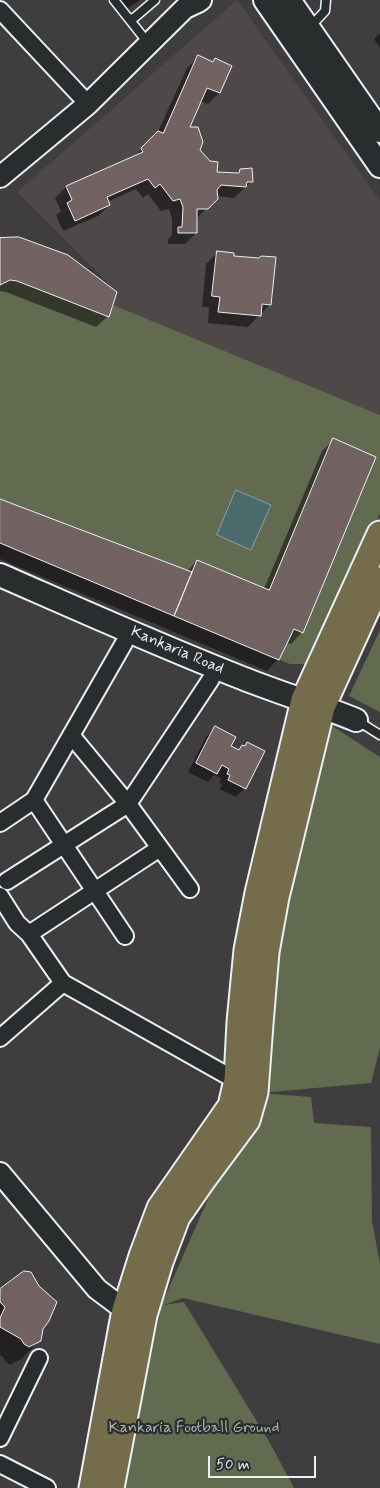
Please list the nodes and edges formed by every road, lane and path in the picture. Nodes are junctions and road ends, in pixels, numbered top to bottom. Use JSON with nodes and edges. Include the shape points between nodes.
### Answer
{"nodes":[{"id":1,"x":114,"y":0,"type":"edge"},
{"id":2,"x":155,"y":0,"type":"edge"},
{"id":3,"x":265,"y":0,"type":"edge"},
{"id":4,"x":288,"y":0,"type":"edge"},
{"id":5,"x":326,"y":0,"type":"edge"},
{"id":6,"x":191,"y":3,"type":"edge"},
{"id":7,"x":0,"y":10,"type":"edge"},
{"id":8,"x":129,"y":19,"type":"junction"},
{"id":9,"x":308,"y":28,"type":"junction"},
{"id":10,"x":148,"y":44,"type":"junction"},
{"id":11,"x":88,"y":104,"type":"junction"},
{"id":12,"x":380,"y":131,"type":"edge"},
{"id":13,"x":380,"y":166,"type":"edge"},
{"id":14,"x":0,"y":178,"type":"edge"},
{"id":15,"x":380,"y":534,"type":"edge"},
{"id":16,"x":0,"y":575,"type":"edge"},
{"id":17,"x":380,"y":580,"type":"edge"},
{"id":18,"x":0,"y":589,"type":"edge"},
{"id":19,"x":124,"y":643,"type":"junction"},
{"id":20,"x":211,"y":679,"type":"junction"},
{"id":21,"x":312,"y":709,"type":"junction"},
{"id":22,"x":356,"y":720,"type":"joint"},
{"id":23,"x":380,"y":735,"type":"edge"},
{"id":24,"x":71,"y":736,"type":"junction"},
{"id":25,"x":34,"y":800,"type":"junction"},
{"id":26,"x":128,"y":804,"type":"junction"},
{"id":27,"x":0,"y":823,"type":"edge"},
{"id":28,"x":64,"y":844,"type":"junction"},
{"id":29,"x":160,"y":848,"type":"junction"},
{"id":30,"x":7,"y":881,"type":"dead end"},
{"id":31,"x":190,"y":888,"type":"dead end"},
{"id":32,"x":95,"y":891,"type":"junction"},
{"id":33,"x":2,"y":904,"type":"edge"},
{"id":34,"x":29,"y":934,"type":"junction"},
{"id":35,"x":125,"y":936,"type":"dead end"},
{"id":36,"x":63,"y":983,"type":"junction"},
{"id":37,"x":0,"y":1038,"type":"edge"},
{"id":38,"x":246,"y":1086,"type":"junction"},
{"id":39,"x":0,"y":1173,"type":"edge"},
{"id":40,"x":134,"y":1312,"type":"junction"},
{"id":41,"x":39,"y":1358,"type":"dead end"},
{"id":42,"x":0,"y":1438,"type":"edge"},
{"id":43,"x":0,"y":1464,"type":"edge"},
{"id":44,"x":47,"y":1488,"type":"edge"},
{"id":45,"x":92,"y":1488,"type":"edge"},
{"id":46,"x":111,"y":1488,"type":"edge"}],
"edges":[{"from":1,"to":8,"type":"lane"},
{"from":2,"to":8,"type":"lane"},
{"from":3,"to":13,"type":"main road"},
{"from":4,"to":9,"type":"main road"},
{"from":5,"to":9,"type":"lane","via":[[325,11]]},
{"from":6,"to":10,"type":"street"},
{"from":7,"to":11,"type":"street"},
{"from":8,"to":10,"type":"lane"},
{"from":9,"to":12,"type":"main road"},
{"from":10,"to":11,"type":"street"},
{"from":11,"to":14,"type":"street"},
{"from":15,"to":21,"type":"main road"},
{"from":16,"to":21,"type":"main road","name":"Kankaria Road"},
{"from":17,"to":21,"type":"main road"},
{"from":18,"to":19,"type":"main road"},
{"from":19,"to":20,"type":"main road"},
{"from":19,"to":24,"type":"street"},
{"from":20,"to":21,"type":"main road","via":[[239,691]]},
{"from":20,"to":26,"type":"street"},
{"from":21,"to":22,"type":"main road","name":"Kankaria Road"},
{"from":21,"to":38,"type":"main road","via":[[266,952],[260,1024]]},
{"from":22,"to":23,"type":"lane"},
{"from":24,"to":25,"type":"street"},
{"from":24,"to":26,"type":"street"},
{"from":25,"to":27,"type":"street"},
{"from":25,"to":28,"type":"street"},
{"from":26,"to":28,"type":"street"},
{"from":26,"to":29,"type":"street"},
{"from":28,"to":30,"type":"street"},
{"from":28,"to":32,"type":"street"},
{"from":29,"to":31,"type":"street"},
{"from":29,"to":32,"type":"street"},
{"from":32,"to":34,"type":"street"},
{"from":32,"to":35,"type":"street"},
{"from":33,"to":34,"type":"street"},
{"from":34,"to":36,"type":"street"},
{"from":36,"to":37,"type":"street"},
{"from":36,"to":38,"type":"street"},
{"from":38,"to":40,"type":"main road","via":[[247,1120],[177,1217],[160,1262]]},
{"from":39,"to":40,"type":"street","via":[[97,1289]]},
{"from":40,"to":45,"type":"main road"},
{"from":40,"to":46,"type":"main road"},
{"from":41,"to":42,"type":"street"},
{"from":43,"to":44,"type":"street"}]}
